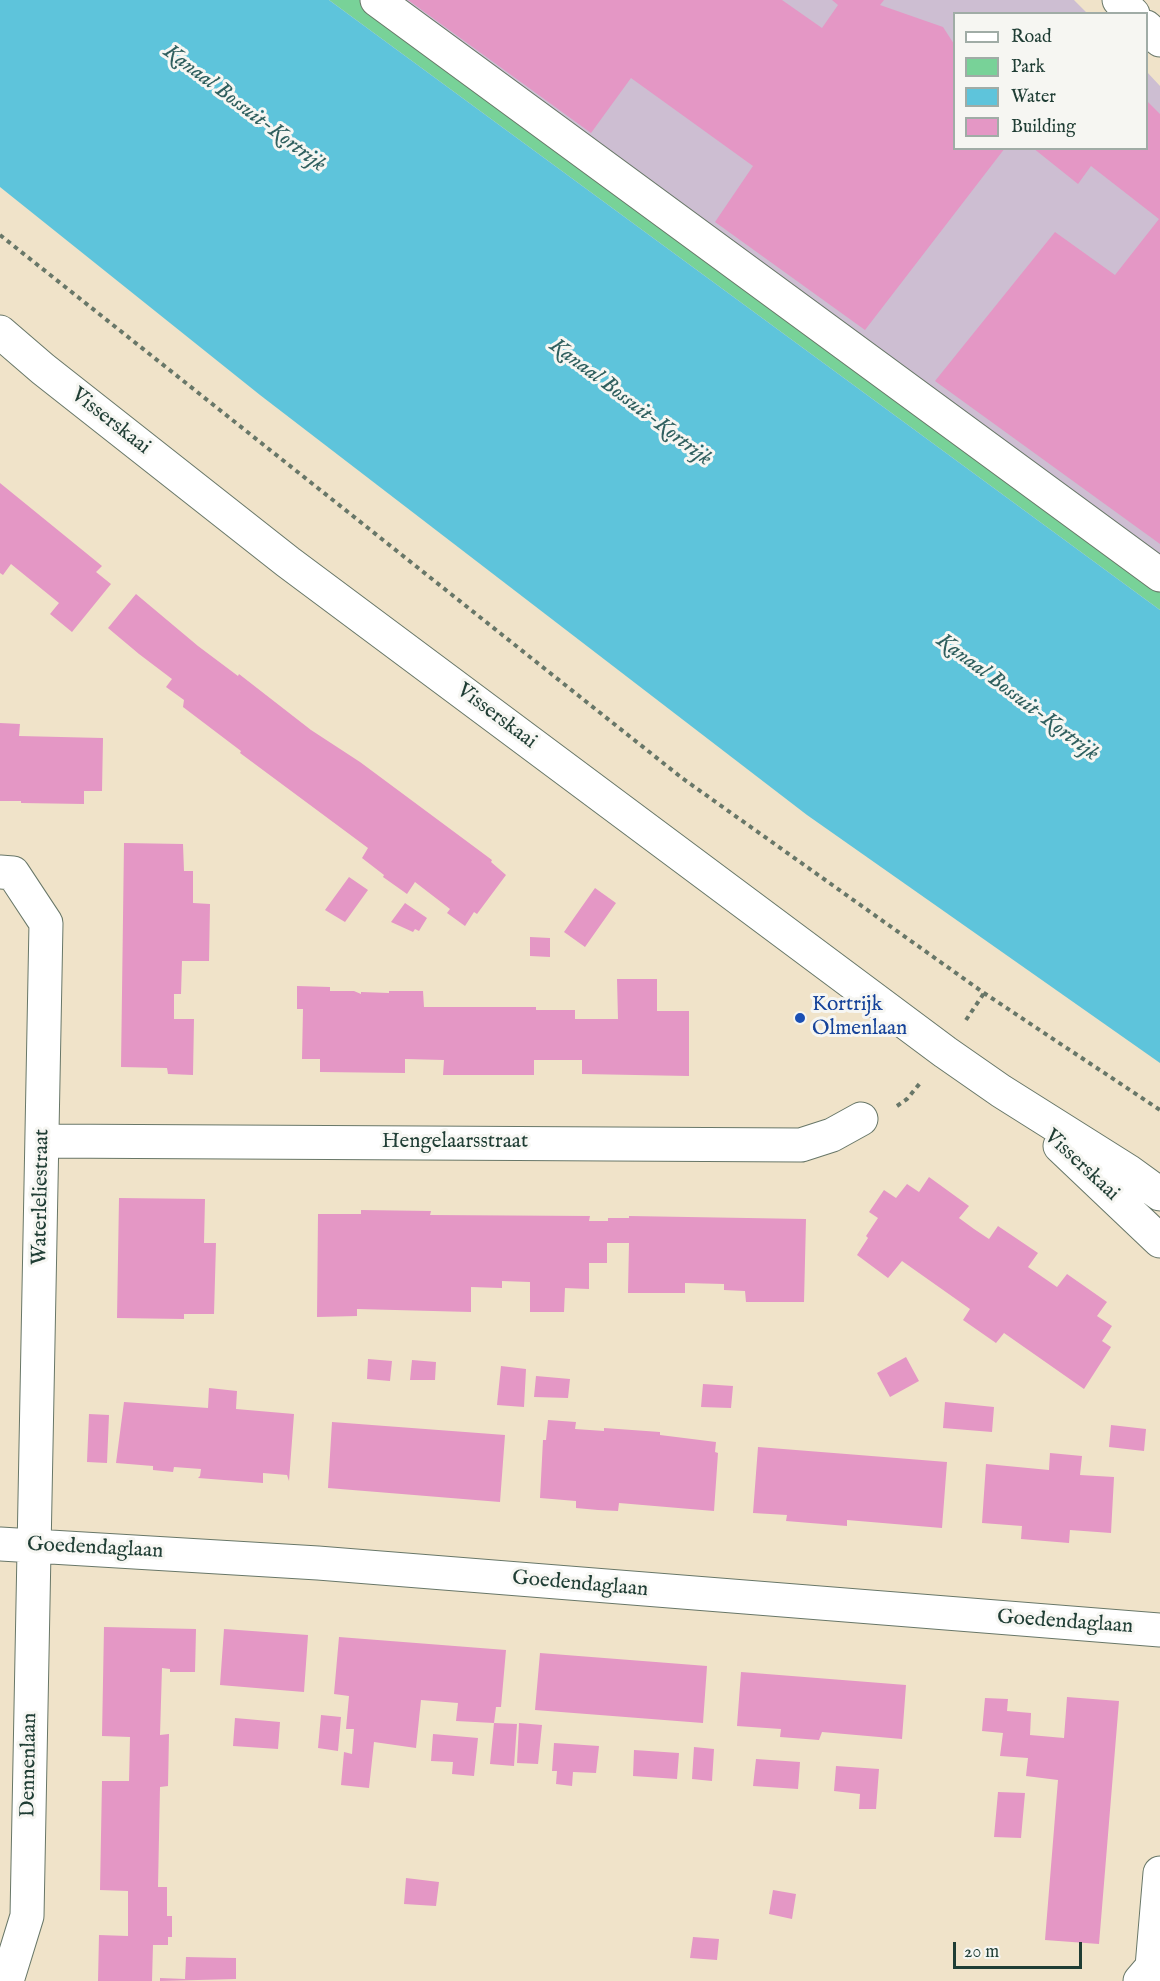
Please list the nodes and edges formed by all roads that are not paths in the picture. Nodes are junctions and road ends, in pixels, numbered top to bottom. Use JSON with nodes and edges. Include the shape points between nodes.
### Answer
{"nodes":[{"id":1,"x":377,"y":0,"type":"edge"},
{"id":2,"x":1119,"y":0,"type":"edge"},
{"id":3,"x":1131,"y":12,"type":"edge"},
{"id":4,"x":1148,"y":29,"type":"edge"},
{"id":5,"x":1160,"y":40,"type":"edge"},
{"id":6,"x":0,"y":332,"type":"edge"},
{"id":7,"x":1160,"y":575,"type":"edge"},
{"id":8,"x":0,"y":872,"type":"edge"},
{"id":9,"x":1001,"y":1091,"type":"junction"},
{"id":10,"x":861,"y":1119,"type":"dead end"},
{"id":11,"x":43,"y":1141,"type":"junction"},
{"id":12,"x":1160,"y":1194,"type":"edge"},
{"id":13,"x":1160,"y":1241,"type":"edge"},
{"id":14,"x":0,"y":1544,"type":"edge"},
{"id":15,"x":34,"y":1545,"type":"junction"},
{"id":16,"x":1160,"y":1630,"type":"edge"},
{"id":17,"x":1160,"y":1873,"type":"edge"},
{"id":18,"x":7,"y":1981,"type":"edge"},
{"id":19,"x":1140,"y":1981,"type":"edge"}],
"edges":[{"from":1,"to":7,"type":"street"},
{"from":2,"to":3,"type":"street"},
{"from":4,"to":5,"type":"street"},
{"from":6,"to":9,"type":"street","name":"Visserskaai","via":[[288,562]]},
{"from":8,"to":11,"type":"street","name":"Waterleliestraat","via":[[13,873],[46,922]]},
{"from":9,"to":12,"type":"street","name":"Visserskaai"},
{"from":9,"to":13,"type":"street","name":"Visserskaai"},
{"from":10,"to":11,"type":"street","name":"Hengelaarsstraat","via":[[832,1135],[801,1145]]},
{"from":11,"to":15,"type":"street","name":"Waterleliestraat"},
{"from":14,"to":15,"type":"street","name":"Goedendaglaan"},
{"from":15,"to":16,"type":"street","name":"Goedendaglaan","via":[[318,1563]]},
{"from":15,"to":18,"type":"street","name":"Dennenlaan","via":[[27,1916]]},
{"from":17,"to":19,"type":"street","via":[[1152,1967]]}]}
